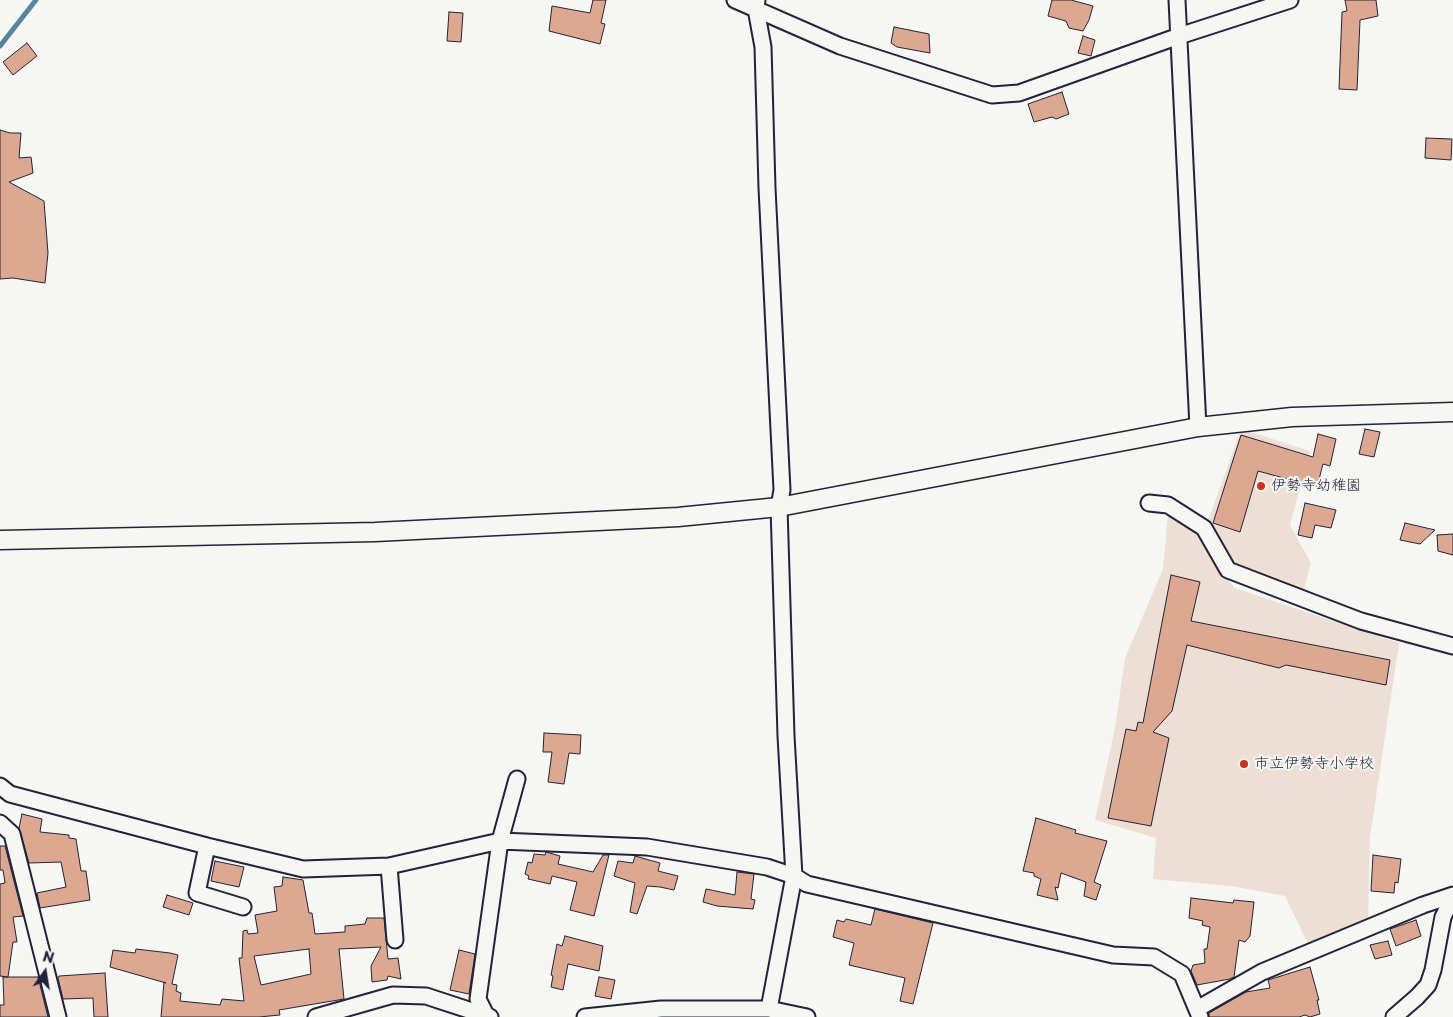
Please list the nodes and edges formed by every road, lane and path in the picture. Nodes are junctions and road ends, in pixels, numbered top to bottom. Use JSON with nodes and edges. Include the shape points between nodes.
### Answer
{"nodes":[{"id":1,"x":735,"y":0,"type":"edge"},
{"id":2,"x":1177,"y":0,"type":"edge"},
{"id":3,"x":1290,"y":0,"type":"edge"},
{"id":4,"x":756,"y":5,"type":"edge"},
{"id":5,"x":1178,"y":36,"type":"junction"},
{"id":6,"x":1453,"y":412,"type":"edge"},
{"id":7,"x":1198,"y":427,"type":"junction"},
{"id":8,"x":1149,"y":503,"type":"dead end"},
{"id":9,"x":780,"y":507,"type":"junction"},
{"id":10,"x":0,"y":540,"type":"edge"},
{"id":11,"x":1453,"y":646,"type":"edge"},
{"id":12,"x":518,"y":779,"type":"dead end"},
{"id":13,"x":0,"y":786,"type":"edge"},
{"id":14,"x":0,"y":823,"type":"edge"},
{"id":15,"x":500,"y":841,"type":"junction"},
{"id":16,"x":207,"y":846,"type":"junction"},
{"id":17,"x":389,"y":866,"type":"junction"},
{"id":18,"x":794,"y":876,"type":"junction"},
{"id":19,"x":1453,"y":896,"type":"edge"},
{"id":20,"x":243,"y":907,"type":"dead end"},
{"id":21,"x":395,"y":940,"type":"dead end"},
{"id":22,"x":769,"y":1009,"type":"junction"},
{"id":23,"x":660,"y":1013,"type":"edge"},
{"id":24,"x":1199,"y":1013,"type":"edge"},
{"id":25,"x":58,"y":1017,"type":"edge"},
{"id":26,"x":316,"y":1017,"type":"edge"},
{"id":27,"x":488,"y":1017,"type":"edge"},
{"id":28,"x":586,"y":1017,"type":"edge"},
{"id":29,"x":808,"y":1017,"type":"edge"},
{"id":30,"x":1394,"y":1017,"type":"edge"}],
"edges":[{"from":1,"to":4,"type":"street"},
{"from":2,"to":5,"type":"street"},
{"from":3,"to":5,"type":"street"},
{"from":4,"to":5,"type":"street","via":[[840,46],[992,95],[1019,93]]},
{"from":4,"to":9,"type":"street","via":[[763,47],[782,490]]},
{"from":5,"to":7,"type":"street"},
{"from":6,"to":7,"type":"street","via":[[1292,417]]},
{"from":7,"to":9,"type":"street"},
{"from":8,"to":11,"type":"street","via":[[1168,504],[1204,528],[1228,570],[1361,621]]},
{"from":9,"to":10,"type":"street","via":[[678,517],[375,532]]},
{"from":9,"to":18,"type":"street","via":[[786,736]]},
{"from":12,"to":15,"type":"street"},
{"from":13,"to":16,"type":"street","via":[[10,794]]},
{"from":14,"to":25,"type":"street","via":[[12,834]]},
{"from":15,"to":17,"type":"street"},
{"from":15,"to":18,"type":"street","via":[[647,847],[767,867]]},
{"from":15,"to":27,"type":"street","via":[[478,999]]},
{"from":16,"to":17,"type":"street","via":[[303,869]]},
{"from":16,"to":20,"type":"street","via":[[196,893]]},
{"from":17,"to":21,"type":"street"},
{"from":18,"to":22,"type":"street"},
{"from":18,"to":24,"type":"street","via":[[807,884],[1103,952],[1154,957],[1182,974]]},
{"from":19,"to":24,"type":"street","via":[[1423,905],[1262,972]]},
{"from":19,"to":30,"type":"street","via":[[1443,917],[1428,984]]},
{"from":22,"to":23,"type":"street"},
{"from":22,"to":29,"type":"street"},
{"from":23,"to":28,"type":"street"},
{"from":26,"to":27,"type":"street","via":[[393,995],[426,996]]}]}
